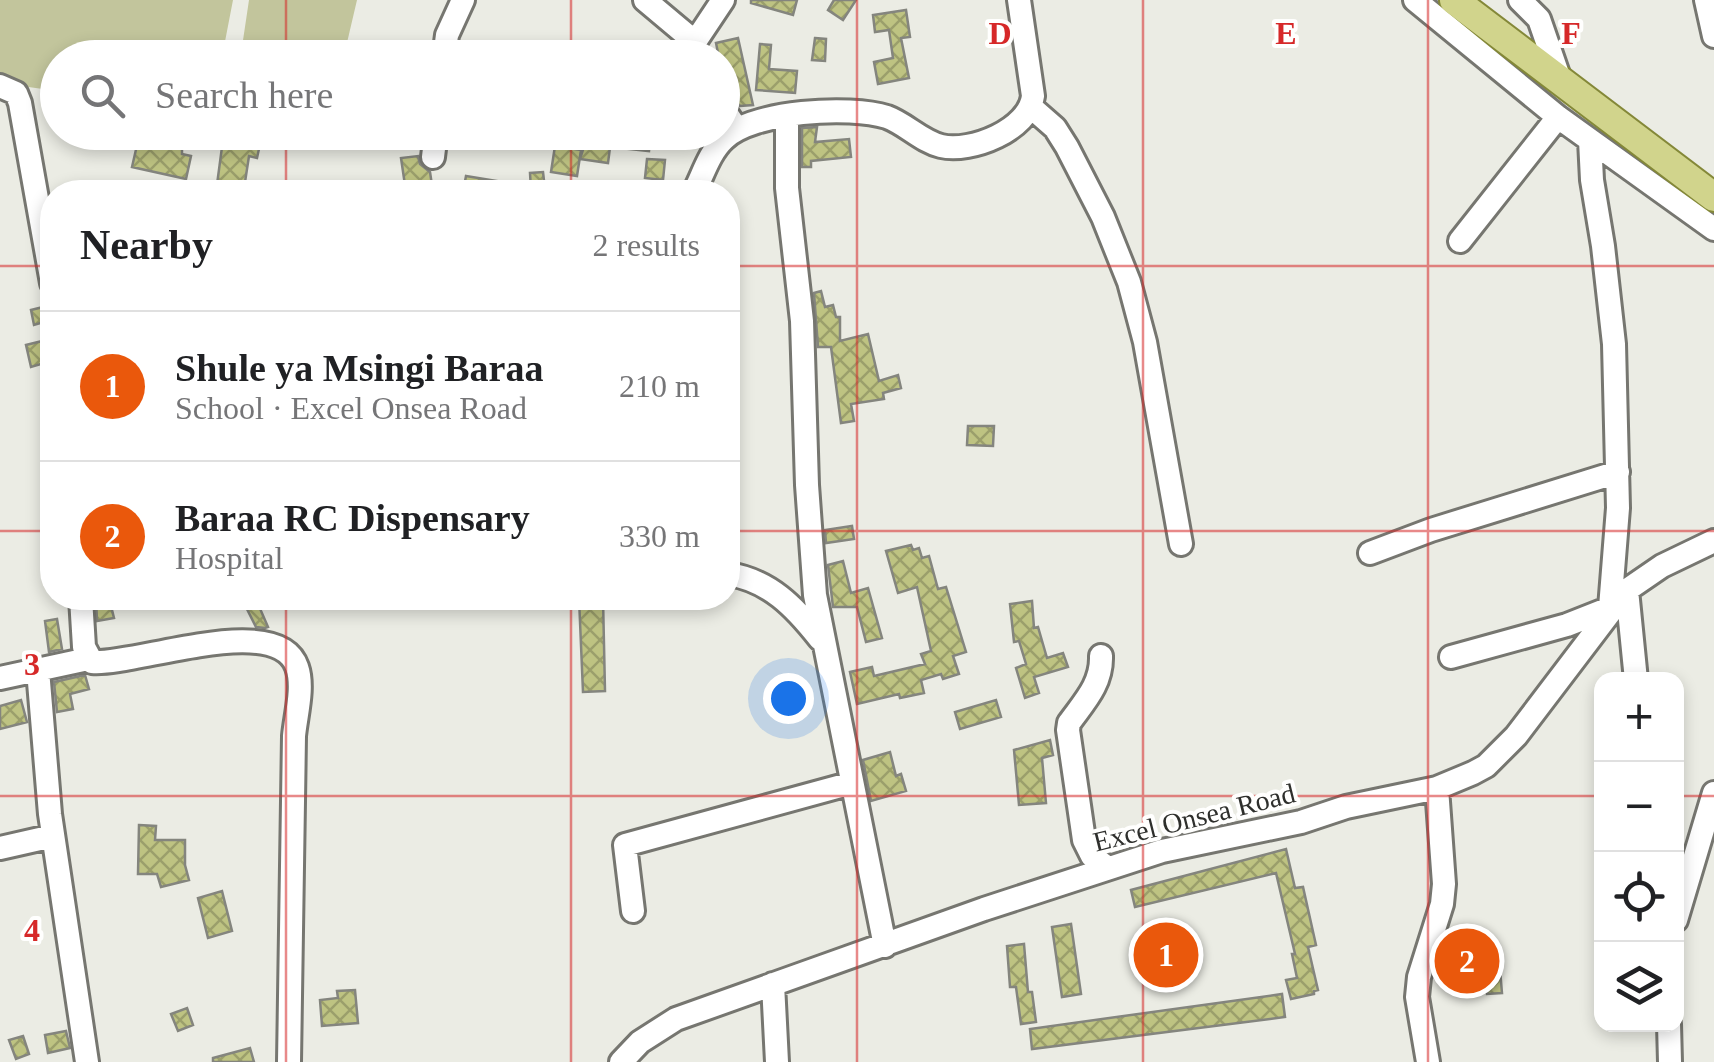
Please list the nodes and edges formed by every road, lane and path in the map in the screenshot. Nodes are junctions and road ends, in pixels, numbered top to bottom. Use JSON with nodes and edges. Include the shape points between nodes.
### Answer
{"nodes":[{"id":1,"x":463,"y":0,"type":"edge"},
{"id":2,"x":645,"y":0,"type":"edge"},
{"id":3,"x":723,"y":0,"type":"edge"},
{"id":4,"x":1019,"y":0,"type":"edge"},
{"id":5,"x":1415,"y":0,"type":"edge"},
{"id":6,"x":1454,"y":0,"type":"edge"},
{"id":7,"x":1520,"y":0,"type":"edge"},
{"id":8,"x":1554,"y":0,"type":"edge"},
{"id":9,"x":1706,"y":0,"type":"edge"},
{"id":10,"x":1539,"y":19,"type":"junction"},
{"id":11,"x":1714,"y":36,"type":"edge"},
{"id":12,"x":447,"y":40,"type":"edge"},
{"id":13,"x":684,"y":40,"type":"edge"},
{"id":14,"x":700,"y":40,"type":"edge"},
{"id":15,"x":1559,"y":77,"type":"junction"},
{"id":16,"x":0,"y":86,"type":"edge"},
{"id":17,"x":1032,"y":107,"type":"junction"},
{"id":18,"x":787,"y":116,"type":"junction"},
{"id":19,"x":1558,"y":116,"type":"junction"},
{"id":20,"x":740,"y":128,"type":"edge"},
{"id":21,"x":1590,"y":140,"type":"junction"},
{"id":22,"x":435,"y":150,"type":"edge"},
{"id":23,"x":715,"y":150,"type":"edge"},
{"id":24,"x":434,"y":157,"type":"dead end"},
{"id":25,"x":700,"y":180,"type":"edge"},
{"id":26,"x":1714,"y":196,"type":"edge"},
{"id":27,"x":40,"y":216,"type":"edge"},
{"id":28,"x":1714,"y":229,"type":"edge"},
{"id":29,"x":1460,"y":241,"type":"dead end"},
{"id":30,"x":1618,"y":472,"type":"junction"},
{"id":31,"x":1714,"y":541,"type":"edge"},
{"id":32,"x":1181,"y":544,"type":"dead end"},
{"id":33,"x":1370,"y":553,"type":"dead end"},
{"id":34,"x":740,"y":576,"type":"edge"},
{"id":35,"x":1626,"y":590,"type":"junction"},
{"id":36,"x":1610,"y":608,"type":"junction"},
{"id":37,"x":82,"y":610,"type":"edge"},
{"id":38,"x":822,"y":642,"type":"junction"},
{"id":39,"x":1101,"y":656,"type":"dead end"},
{"id":40,"x":1451,"y":657,"type":"dead end"},
{"id":41,"x":88,"y":659,"type":"junction"},
{"id":42,"x":38,"y":670,"type":"junction"},
{"id":43,"x":1635,"y":672,"type":"edge"},
{"id":44,"x":0,"y":678,"type":"edge"},
{"id":45,"x":852,"y":783,"type":"junction"},
{"id":46,"x":1437,"y":788,"type":"junction"},
{"id":47,"x":1714,"y":794,"type":"edge"},
{"id":48,"x":53,"y":836,"type":"junction"},
{"id":49,"x":1706,"y":844,"type":"edge"},
{"id":50,"x":0,"y":848,"type":"edge"},
{"id":51,"x":1108,"y":868,"type":"junction"},
{"id":52,"x":1684,"y":900,"type":"edge"},
{"id":53,"x":633,"y":911,"type":"dead end"},
{"id":54,"x":885,"y":946,"type":"junction"},
{"id":55,"x":773,"y":984,"type":"junction"},
{"id":56,"x":1669,"y":1032,"type":"edge"},
{"id":57,"x":87,"y":1062,"type":"edge"},
{"id":58,"x":288,"y":1062,"type":"edge"},
{"id":59,"x":621,"y":1062,"type":"edge"},
{"id":60,"x":777,"y":1062,"type":"edge"},
{"id":61,"x":1428,"y":1062,"type":"edge"},
{"id":62,"x":1670,"y":1062,"type":"edge"}],
"edges":[{"from":1,"to":12,"type":"street"},
{"from":2,"to":13,"type":"street"},
{"from":3,"to":14,"type":"street"},
{"from":4,"to":17,"type":"street"},
{"from":5,"to":19,"type":"street"},
{"from":6,"to":15,"type":"main road"},
{"from":7,"to":10,"type":"street"},
{"from":8,"to":10,"type":"street"},
{"from":9,"to":11,"type":"street"},
{"from":10,"to":15,"type":"street"},
{"from":15,"to":26,"type":"main road"},
{"from":16,"to":27,"type":"street","via":[[16,92],[20,103]]},
{"from":17,"to":18,"type":"street","via":[[1016,128],[948,148],[861,112]]},
{"from":17,"to":32,"type":"street","via":[[1067,146],[1126,273]]},
{"from":18,"to":20,"type":"street"},
{"from":18,"to":38,"type":"street","via":[[811,562]]},
{"from":19,"to":21,"type":"street"},
{"from":19,"to":29,"type":"street"},
{"from":21,"to":28,"type":"street"},
{"from":21,"to":30,"type":"street","via":[[1610,300]]},
{"from":22,"to":24,"type":"street"},
{"from":23,"to":25,"type":"street"},
{"from":30,"to":33,"type":"street"},
{"from":30,"to":36,"type":"street"},
{"from":31,"to":35,"type":"street","name":"Excel Onsea Road"},
{"from":34,"to":38,"type":"street","via":[[778,594]]},
{"from":35,"to":36,"type":"street","name":"Excel Onsea Road"},
{"from":35,"to":43,"type":"street"},
{"from":36,"to":40,"type":"street"},
{"from":36,"to":46,"type":"street","name":"Excel Onsea Road","via":[[1494,759]]},
{"from":37,"to":41,"type":"street"},
{"from":38,"to":45,"type":"street"},
{"from":39,"to":51,"type":"street","via":[[1095,688],[1068,730],[1084,840]]},
{"from":41,"to":42,"type":"street"},
{"from":41,"to":58,"type":"street","via":[[248,642],[282,650],[296,662]]},
{"from":42,"to":44,"type":"street"},
{"from":42,"to":48,"type":"street"},
{"from":45,"to":53,"type":"street","via":[[626,844]]},
{"from":45,"to":54,"type":"street"},
{"from":46,"to":51,"type":"street","name":"Excel Onsea Road"},
{"from":46,"to":61,"type":"street","via":[[1444,884],[1417,996]]},
{"from":47,"to":49,"type":"street"},
{"from":48,"to":50,"type":"street"},
{"from":48,"to":57,"type":"street"},
{"from":49,"to":52,"type":"street"},
{"from":51,"to":54,"type":"street","name":"Excel Onsea Road"},
{"from":54,"to":55,"type":"street","name":"Excel Onsea Road"},
{"from":55,"to":59,"type":"street","name":"Excel Onsea Road","via":[[676,1019]]},
{"from":55,"to":60,"type":"street"},
{"from":56,"to":62,"type":"street"}]}
